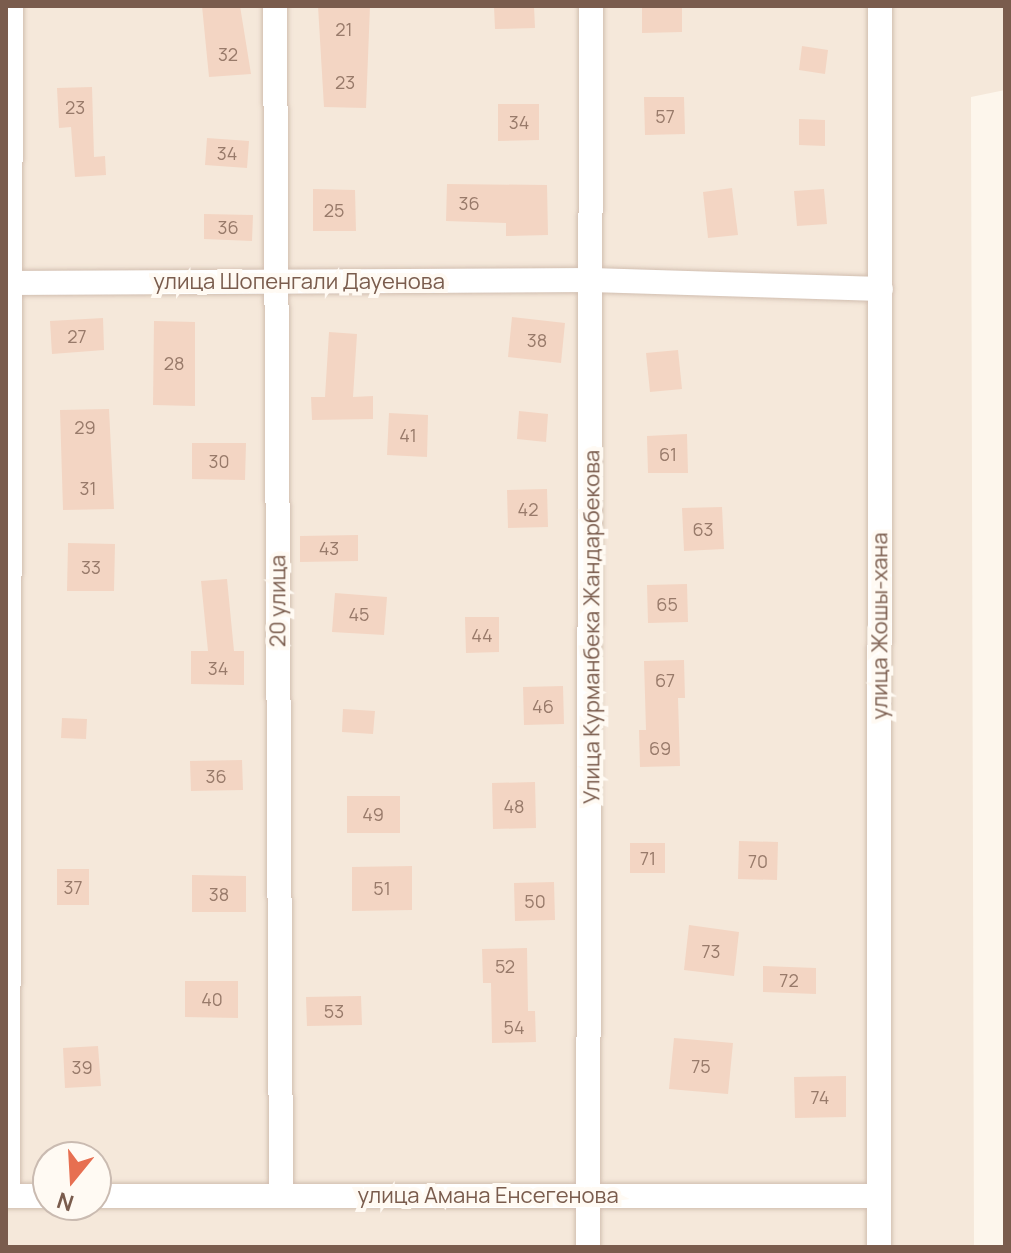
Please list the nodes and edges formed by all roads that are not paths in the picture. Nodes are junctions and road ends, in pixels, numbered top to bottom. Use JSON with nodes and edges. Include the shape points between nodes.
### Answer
{"nodes":[{"id":1,"x":11,"y":6,"type":"edge"},
{"id":2,"x":275,"y":6,"type":"edge"},
{"id":3,"x":591,"y":6,"type":"edge"},
{"id":4,"x":880,"y":6,"type":"edge"},
{"id":5,"x":591,"y":280,"type":"junction"},
{"id":6,"x":276,"y":282,"type":"junction"},
{"id":7,"x":8,"y":283,"type":"edge"},
{"id":8,"x":881,"y":289,"type":"junction"},
{"id":9,"x":7,"y":1196,"type":"edge"},
{"id":10,"x":32,"y":1196,"type":"edge"},
{"id":11,"x":112,"y":1196,"type":"edge"},
{"id":12,"x":281,"y":1196,"type":"junction"},
{"id":13,"x":588,"y":1196,"type":"junction"},
{"id":14,"x":879,"y":1196,"type":"junction"},
{"id":15,"x":588,"y":1247,"type":"edge"},
{"id":16,"x":879,"y":1247,"type":"edge"}],
"edges":[{"from":1,"to":7,"type":"street"},
{"from":2,"to":6,"type":"street","name":"20 улица"},
{"from":3,"to":5,"type":"street","name":"Улица Курманбека Жандарбекова"},
{"from":4,"to":8,"type":"street","name":"улица Жошы-хана"},
{"from":5,"to":6,"type":"street","name":"улица Шопенгали Дауенова"},
{"from":5,"to":8,"type":"street","name":"улица Шопенгали Дауенова"},
{"from":5,"to":13,"type":"street","name":"Улица Курманбека Жандарбекова"},
{"from":6,"to":7,"type":"street","name":"улица Шопенгали Дауенова"},
{"from":6,"to":12,"type":"street","name":"20 улица"},
{"from":7,"to":9,"type":"street"},
{"from":8,"to":14,"type":"street","name":"улица Жошы-хана"},
{"from":9,"to":10,"type":"street"},
{"from":11,"to":12,"type":"street","name":"улица Амана Енсегенова"},
{"from":12,"to":13,"type":"street","name":"улица Амана Енсегенова"},
{"from":13,"to":14,"type":"street","name":"улица Амана Енсегенова"},
{"from":13,"to":15,"type":"street","name":"Улица Курманбека Жандарбекова"},
{"from":14,"to":16,"type":"street","name":"улица Жошы-хана"}]}
